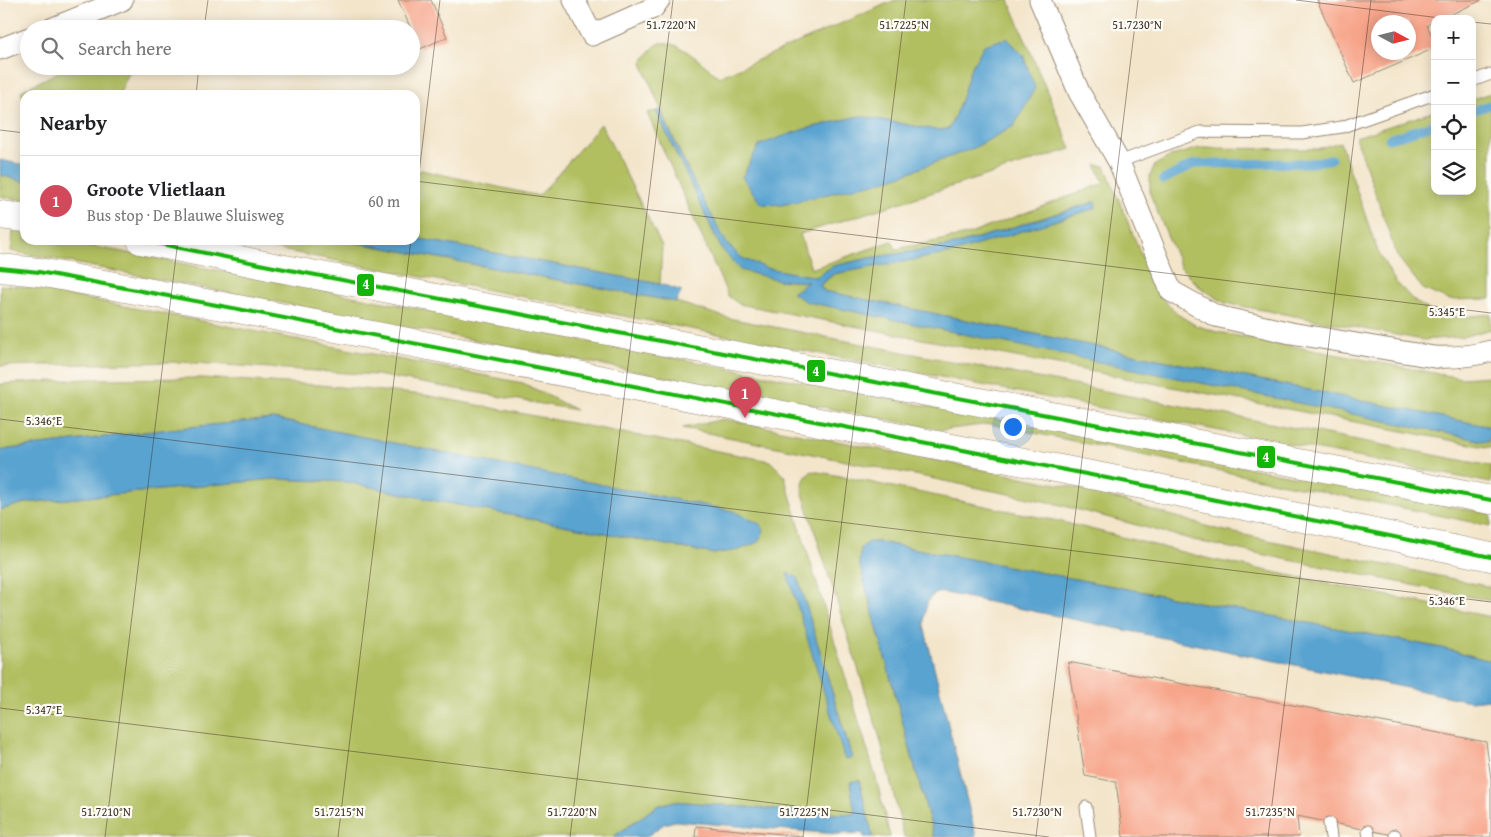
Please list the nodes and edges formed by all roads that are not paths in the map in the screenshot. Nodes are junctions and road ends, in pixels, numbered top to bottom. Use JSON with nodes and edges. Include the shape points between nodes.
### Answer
{"nodes":[{"id":1,"x":122,"y":0,"type":"edge"},
{"id":2,"x":574,"y":0,"type":"edge"},
{"id":3,"x":659,"y":0,"type":"edge"},
{"id":4,"x":1040,"y":0,"type":"edge"},
{"id":5,"x":73,"y":20,"type":"edge"},
{"id":6,"x":20,"y":41,"type":"edge"},
{"id":7,"x":0,"y":49,"type":"edge"},
{"id":8,"x":1491,"y":74,"type":"edge"},
{"id":9,"x":1476,"y":80,"type":"edge"},
{"id":10,"x":1431,"y":95,"type":"edge"},
{"id":11,"x":1119,"y":162,"type":"junction"},
{"id":12,"x":0,"y":215,"type":"edge"},
{"id":13,"x":20,"y":217,"type":"edge"},
{"id":14,"x":166,"y":245,"type":"edge"},
{"id":15,"x":0,"y":268,"type":"edge"},
{"id":16,"x":1491,"y":351,"type":"edge"},
{"id":17,"x":1491,"y":500,"type":"edge"},
{"id":18,"x":1491,"y":557,"type":"edge"},
{"id":19,"x":1086,"y":806,"type":"dead end"},
{"id":20,"x":1329,"y":823,"type":"dead end"},
{"id":21,"x":1090,"y":837,"type":"edge"},
{"id":22,"x":1331,"y":837,"type":"edge"}],
"edges":[{"from":1,"to":5,"type":"street"},
{"from":2,"to":3,"type":"street","via":[[592,35],[652,8]]},
{"from":4,"to":11,"type":"street","via":[[1079,92]]},
{"from":6,"to":7,"type":"street"},
{"from":8,"to":9,"type":"lane"},
{"from":10,"to":11,"type":"lane","via":[[1342,127],[1302,133],[1200,132]]},
{"from":11,"to":16,"type":"street","via":[[1171,291],[1216,316],[1291,333],[1434,357],[1454,358]]},
{"from":12,"to":13,"type":"main road"},
{"from":14,"to":17,"type":"main road"},
{"from":15,"to":18,"type":"main road","via":[[39,272],[277,317],[1153,487]]},
{"from":19,"to":21,"type":"lane"},
{"from":20,"to":22,"type":"lane"}]}
